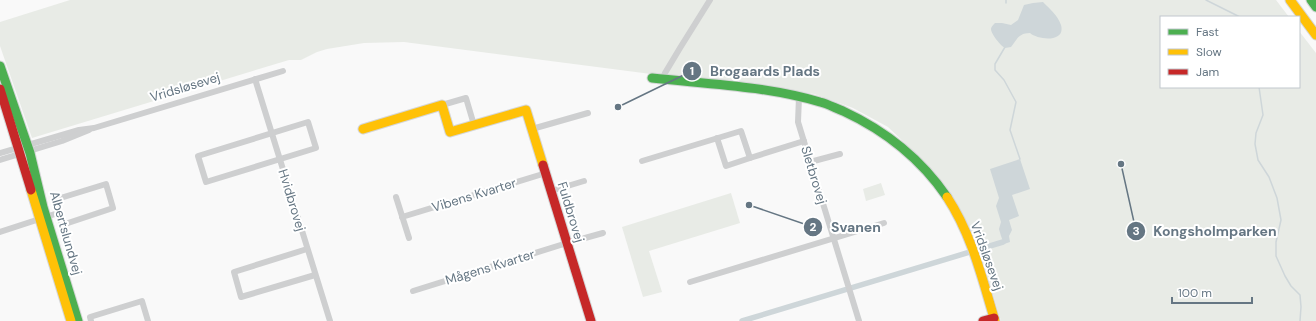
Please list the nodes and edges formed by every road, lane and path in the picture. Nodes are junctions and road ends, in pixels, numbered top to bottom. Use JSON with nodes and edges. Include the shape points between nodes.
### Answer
{"nodes":[{"id":1,"x":710,"y":0,"type":"edge"},
{"id":2,"x":1290,"y":0,"type":"edge"},
{"id":3,"x":1311,"y":0,"type":"edge"},
{"id":4,"x":1316,"y":6,"type":"edge"},
{"id":5,"x":1316,"y":35,"type":"edge"},
{"id":6,"x":0,"y":66,"type":"edge"},
{"id":7,"x":283,"y":71,"type":"dead end"},
{"id":8,"x":652,"y":78,"type":"dead end"},
{"id":9,"x":255,"y":79,"type":"junction"},
{"id":10,"x":663,"y":79,"type":"junction"},
{"id":11,"x":0,"y":89,"type":"edge"},
{"id":12,"x":799,"y":97,"type":"junction"},
{"id":13,"x":442,"y":105,"type":"junction"},
{"id":14,"x":588,"y":112,"type":"dead end"},
{"id":15,"x":474,"y":125,"type":"junction"},
{"id":16,"x":363,"y":129,"type":"dead end"},
{"id":17,"x":532,"y":129,"type":"junction"},
{"id":18,"x":272,"y":133,"type":"junction"},
{"id":19,"x":717,"y":138,"type":"junction"},
{"id":20,"x":804,"y":141,"type":"junction"},
{"id":21,"x":28,"y":148,"type":"junction"},
{"id":22,"x":19,"y":151,"type":"junction"},
{"id":23,"x":0,"y":153,"type":"edge"},
{"id":24,"x":840,"y":154,"type":"dead end"},
{"id":25,"x":750,"y":158,"type":"junction"},
{"id":26,"x":280,"y":159,"type":"junction"},
{"id":27,"x":0,"y":160,"type":"edge"},
{"id":28,"x":642,"y":161,"type":"dead end"},
{"id":29,"x":810,"y":162,"type":"junction"},
{"id":30,"x":546,"y":173,"type":"junction"},
{"id":31,"x":584,"y":181,"type":"dead end"},
{"id":32,"x":551,"y":191,"type":"junction"},
{"id":33,"x":396,"y":197,"type":"dead end"},
{"id":34,"x":58,"y":213,"type":"junction"},
{"id":35,"x":402,"y":217,"type":"junction"},
{"id":36,"x":43,"y":218,"type":"junction"},
{"id":37,"x":884,"y":223,"type":"dead end"},
{"id":38,"x":0,"y":232,"type":"edge"},
{"id":39,"x":603,"y":233,"type":"dead end"},
{"id":40,"x":409,"y":238,"type":"dead end"},
{"id":41,"x":833,"y":238,"type":"junction"},
{"id":42,"x":567,"y":243,"type":"junction"},
{"id":43,"x":307,"y":249,"type":"junction"},
{"id":44,"x":315,"y":275,"type":"junction"},
{"id":45,"x":690,"y":282,"type":"dead end"},
{"id":46,"x":413,"y":291,"type":"dead end"},
{"id":47,"x":995,"y":319,"type":"edge"},
{"id":48,"x":70,"y":321,"type":"edge"},
{"id":49,"x":78,"y":321,"type":"edge"},
{"id":50,"x":91,"y":321,"type":"edge"},
{"id":51,"x":148,"y":321,"type":"edge"},
{"id":52,"x":330,"y":321,"type":"edge"},
{"id":53,"x":592,"y":321,"type":"edge"},
{"id":54,"x":859,"y":321,"type":"edge"},
{"id":55,"x":983,"y":321,"type":"edge"}],
"edges":[{"from":1,"to":10,"type":"street"},
{"from":2,"to":5,"type":"main road"},
{"from":3,"to":4,"type":"main road"},
{"from":6,"to":21,"type":"main road","name":"Albertslundvej"},
{"from":7,"to":9,"type":"street","name":"Vridsløsevej"},
{"from":8,"to":10,"type":"main road","name":"Vridsløsevej"},
{"from":9,"to":18,"type":"street","name":"Hvidbrovej"},
{"from":9,"to":21,"type":"street","name":"Vridsløsevej","via":[[94,128],[80,135]]},
{"from":10,"to":12,"type":"main road","name":"Vridsløsevej","via":[[762,90]]},
{"from":11,"to":22,"type":"main road","name":"Albertslundvej"},
{"from":12,"to":20,"type":"street","name":"Sletbrovej","via":[[798,122]]},
{"from":12,"to":47,"type":"main road","name":"Vridsløsevej","via":[[832,106],[866,122],[887,135],[929,174],[959,217],[977,259]]},
{"from":13,"to":15,"type":"main road","via":[[450,132]]},
{"from":13,"to":15,"type":"street","via":[[466,98]]},
{"from":13,"to":16,"type":"main road"},
{"from":14,"to":17,"type":"street"},
{"from":15,"to":17,"type":"main road","name":"Fuldbrovej","via":[[526,110]]},
{"from":17,"to":30,"type":"main road","name":"Fuldbrovej"},
{"from":18,"to":26,"type":"street","name":"Hvidbrovej"},
{"from":18,"to":26,"type":"street","via":[[308,122],[316,148]]},
{"from":18,"to":26,"type":"street","via":[[198,156],[206,182]]},
{"from":19,"to":25,"type":"street","via":[[741,131]]},
{"from":19,"to":25,"type":"street","via":[[726,166]]},
{"from":19,"to":28,"type":"street"},
{"from":20,"to":25,"type":"street"},
{"from":20,"to":29,"type":"street","name":"Sletbrovej"},
{"from":21,"to":22,"type":"street","name":"Vridsløsevej"},
{"from":21,"to":36,"type":"main road","name":"Albertslundvej","via":[[40,188]]},
{"from":22,"to":23,"type":"street"},
{"from":22,"to":27,"type":"street"},
{"from":22,"to":36,"type":"main road","name":"Albertslundvej"},
{"from":24,"to":29,"type":"street"},
{"from":26,"to":43,"type":"street","name":"Hvidbrovej"},
{"from":29,"to":41,"type":"street","name":"Sletbrovej"},
{"from":30,"to":32,"type":"main road","name":"Fuldbrovej"},
{"from":30,"to":35,"type":"street","name":"Vibens Kvarter"},
{"from":31,"to":32,"type":"street"},
{"from":32,"to":42,"type":"main road","name":"Fuldbrovej"},
{"from":33,"to":35,"type":"street"},
{"from":34,"to":34,"type":"street","via":[[62,224],[113,208],[106,184],[54,200]]},
{"from":34,"to":36,"type":"street"},
{"from":35,"to":40,"type":"street"},
{"from":36,"to":38,"type":"street"},
{"from":36,"to":48,"type":"main road","name":"Albertslundvej"},
{"from":36,"to":49,"type":"main road","name":"Albertslundvej"},
{"from":37,"to":41,"type":"street"},
{"from":39,"to":42,"type":"street","name":"Mågens Kvarter"},
{"from":41,"to":45,"type":"street"},
{"from":41,"to":54,"type":"street","name":"Sletbrovej"},
{"from":42,"to":46,"type":"street","name":"Mågens Kvarter"},
{"from":42,"to":53,"type":"main road","name":"Fuldbrovej"},
{"from":43,"to":44,"type":"street","name":"Hvidbrovej"},
{"from":43,"to":44,"type":"street","via":[[234,272],[241,297]]},
{"from":44,"to":52,"type":"street","name":"Hvidbrovej"},
{"from":47,"to":55,"type":"main road"},
{"from":50,"to":51,"type":"street","via":[[90,317],[142,302]]}]}
